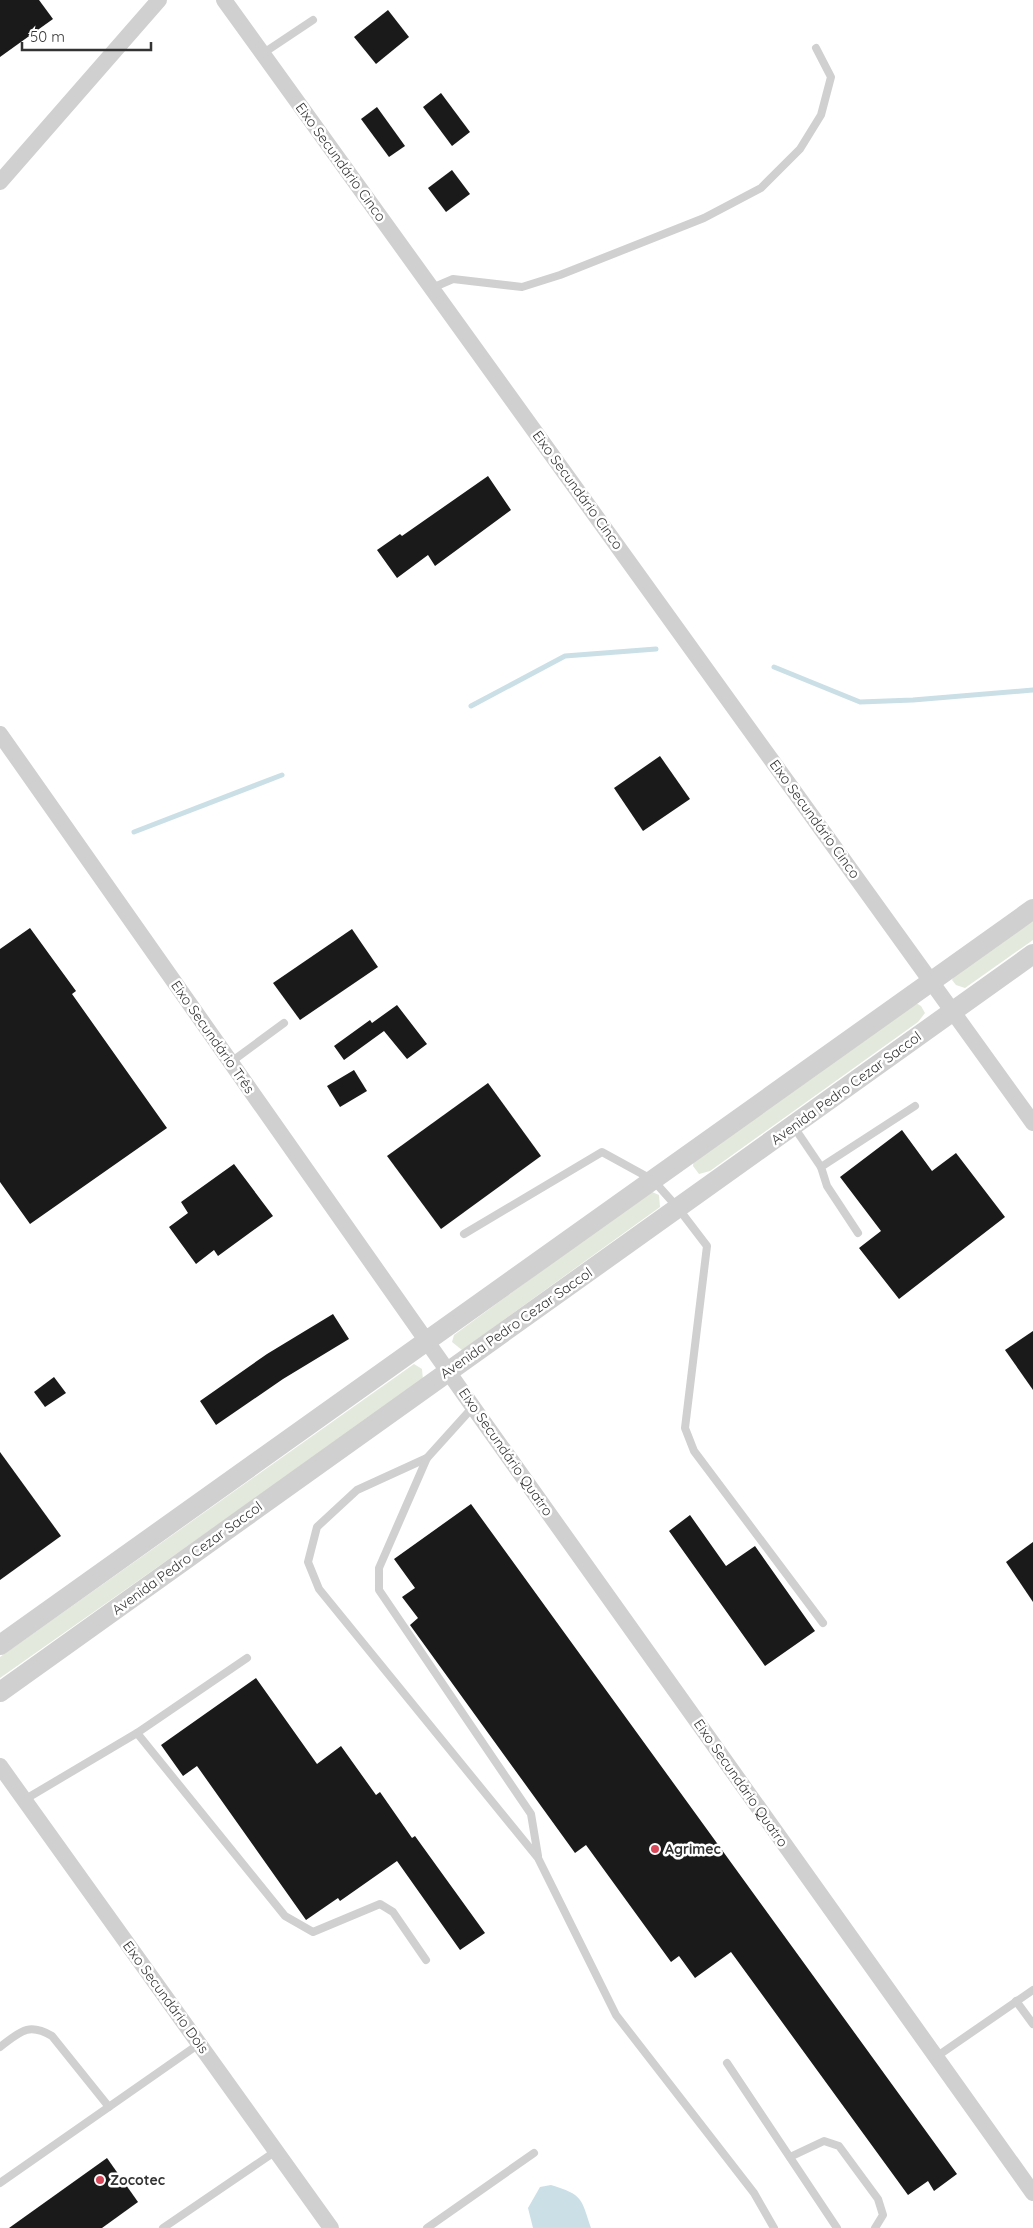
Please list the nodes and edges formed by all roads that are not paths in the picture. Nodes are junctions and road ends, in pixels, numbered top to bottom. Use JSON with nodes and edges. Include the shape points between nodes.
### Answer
{"nodes":[{"id":1,"x":159,"y":0,"type":"edge"},
{"id":2,"x":224,"y":0,"type":"edge"},
{"id":3,"x":313,"y":20,"type":"dead end"},
{"id":4,"x":816,"y":48,"type":"dead end"},
{"id":5,"x":262,"y":54,"type":"junction"},
{"id":6,"x":0,"y":182,"type":"edge"},
{"id":7,"x":432,"y":288,"type":"junction"},
{"id":8,"x":0,"y":734,"type":"edge"},
{"id":9,"x":1033,"y":909,"type":"edge"},
{"id":10,"x":1033,"y":954,"type":"edge"},
{"id":11,"x":932,"y":981,"type":"junction"},
{"id":12,"x":954,"y":1011,"type":"junction"},
{"id":13,"x":284,"y":1023,"type":"dead end"},
{"id":14,"x":231,"y":1062,"type":"junction"},
{"id":15,"x":915,"y":1106,"type":"dead end"},
{"id":16,"x":1033,"y":1123,"type":"edge"},
{"id":17,"x":793,"y":1126,"type":"junction"},
{"id":18,"x":820,"y":1167,"type":"junction"},
{"id":19,"x":653,"y":1180,"type":"junction"},
{"id":20,"x":678,"y":1208,"type":"junction"},
{"id":21,"x":858,"y":1233,"type":"dead end"},
{"id":22,"x":464,"y":1234,"type":"dead end"},
{"id":23,"x":427,"y":1341,"type":"junction"},
{"id":24,"x":448,"y":1372,"type":"junction"},
{"id":25,"x":474,"y":1407,"type":"junction"},
{"id":26,"x":427,"y":1458,"type":"junction"},
{"id":27,"x":823,"y":1623,"type":"dead end"},
{"id":28,"x":0,"y":1645,"type":"edge"},
{"id":29,"x":247,"y":1658,"type":"dead end"},
{"id":30,"x":0,"y":1692,"type":"edge"},
{"id":31,"x":137,"y":1733,"type":"junction"},
{"id":32,"x":0,"y":1766,"type":"edge"},
{"id":33,"x":24,"y":1800,"type":"junction"},
{"id":34,"x":538,"y":1858,"type":"junction"},
{"id":35,"x":426,"y":1960,"type":"dead end"},
{"id":36,"x":1033,"y":1990,"type":"edge"},
{"id":37,"x":1016,"y":2001,"type":"junction"},
{"id":38,"x":1033,"y":2024,"type":"edge"},
{"id":39,"x":199,"y":2044,"type":"junction"},
{"id":40,"x":0,"y":2047,"type":"edge"},
{"id":41,"x":936,"y":2057,"type":"junction"},
{"id":42,"x":727,"y":2063,"type":"dead end"},
{"id":43,"x":109,"y":2107,"type":"junction"},
{"id":44,"x":276,"y":2151,"type":"junction"},
{"id":45,"x":534,"y":2153,"type":"dead end"},
{"id":46,"x":790,"y":2157,"type":"junction"},
{"id":47,"x":0,"y":2183,"type":"edge"},
{"id":48,"x":1031,"y":2188,"type":"edge"},
{"id":49,"x":163,"y":2228,"type":"edge"},
{"id":50,"x":331,"y":2228,"type":"edge"},
{"id":51,"x":426,"y":2228,"type":"edge"},
{"id":52,"x":774,"y":2228,"type":"edge"},
{"id":53,"x":837,"y":2228,"type":"edge"},
{"id":54,"x":876,"y":2228,"type":"edge"}],
"edges":[{"from":1,"to":6,"type":"street"},
{"from":2,"to":5,"type":"street","name":"Eixo Secundário Cinco"},
{"from":3,"to":5,"type":"lane"},
{"from":4,"to":7,"type":"lane","via":[[831,77],[821,115],[800,149],[761,188],[704,218],[522,287],[453,279]]},
{"from":5,"to":7,"type":"street","name":"Eixo Secundário Cinco"},
{"from":7,"to":11,"type":"street","name":"Eixo Secundário Cinco"},
{"from":8,"to":14,"type":"street","name":"Eixo Secundário Três"},
{"from":9,"to":11,"type":"street"},
{"from":10,"to":12,"type":"street","name":"Avenida Pedro Cezar Saccol"},
{"from":11,"to":12,"type":"street","name":"Eixo Secundário Cinco"},
{"from":11,"to":19,"type":"street"},
{"from":12,"to":16,"type":"street","name":"Eixo Secundário Cinco"},
{"from":12,"to":17,"type":"street","name":"Avenida Pedro Cezar Saccol"},
{"from":13,"to":14,"type":"lane"},
{"from":14,"to":23,"type":"street","name":"Eixo Secundário Três"},
{"from":15,"to":18,"type":"lane"},
{"from":17,"to":18,"type":"lane"},
{"from":17,"to":20,"type":"street","name":"Avenida Pedro Cezar Saccol"},
{"from":18,"to":21,"type":"lane","via":[[827,1186]]},
{"from":19,"to":20,"type":"lane"},
{"from":19,"to":22,"type":"lane","via":[[602,1152]]},
{"from":19,"to":23,"type":"street"},
{"from":20,"to":24,"type":"street","name":"Avenida Pedro Cezar Saccol"},
{"from":20,"to":27,"type":"lane","via":[[707,1246],[685,1428],[694,1451]]},
{"from":23,"to":24,"type":"street","name":"Eixo Secundário Três"},
{"from":23,"to":28,"type":"street"},
{"from":24,"to":25,"type":"street","name":"Eixo Secundário Quatro"},
{"from":24,"to":30,"type":"street","name":"Avenida Pedro Cezar Saccol"},
{"from":25,"to":26,"type":"lane"},
{"from":25,"to":41,"type":"street","name":"Eixo Secundário Quatro"},
{"from":26,"to":34,"type":"lane","via":[[379,1568],[379,1590],[531,1814]]},
{"from":26,"to":34,"type":"lane","via":[[357,1490],[318,1527],[308,1562],[318,1589]]},
{"from":29,"to":31,"type":"lane"},
{"from":31,"to":33,"type":"lane"},
{"from":31,"to":35,"type":"lane","via":[[285,1916],[313,1932],[380,1904],[393,1912]]},
{"from":32,"to":33,"type":"street","name":"Eixo Secundário Dois"},
{"from":33,"to":39,"type":"street","name":"Eixo Secundário Dois"},
{"from":34,"to":52,"type":"lane","via":[[616,2014],[754,2193]]},
{"from":36,"to":37,"type":"lane"},
{"from":37,"to":38,"type":"lane"},
{"from":37,"to":41,"type":"lane"},
{"from":39,"to":43,"type":"lane"},
{"from":39,"to":44,"type":"street","name":"Eixo Secundário Dois"},
{"from":40,"to":43,"type":"lane","via":[[25,2029],[40,2029],[52,2036]]},
{"from":41,"to":48,"type":"street","name":"Eixo Secundário Quatro"},
{"from":42,"to":46,"type":"lane"},
{"from":43,"to":47,"type":"lane"},
{"from":44,"to":49,"type":"lane"},
{"from":44,"to":50,"type":"street","name":"Eixo Secundário Dois"},
{"from":45,"to":51,"type":"lane"},
{"from":46,"to":53,"type":"lane"},
{"from":46,"to":54,"type":"lane","via":[[824,2141],[840,2146],[878,2198],[884,2215]]}]}
